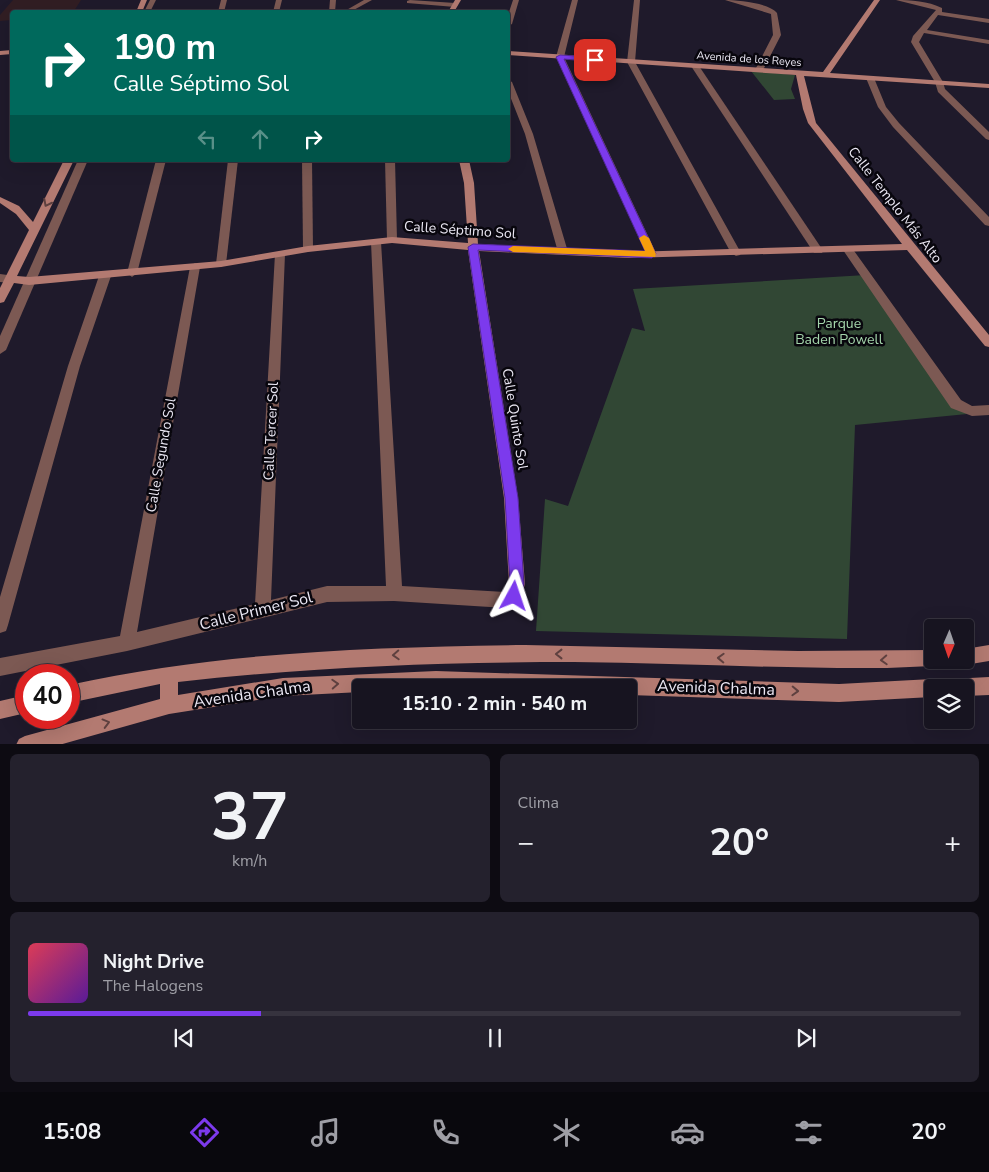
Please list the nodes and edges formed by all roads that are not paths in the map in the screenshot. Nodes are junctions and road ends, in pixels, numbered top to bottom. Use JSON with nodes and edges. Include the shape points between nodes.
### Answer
{"nodes":[{"id":1,"x":369,"y":0,"type":"edge"},
{"id":2,"x":516,"y":0,"type":"edge"},
{"id":3,"x":575,"y":0,"type":"edge"},
{"id":4,"x":637,"y":0,"type":"edge"},
{"id":5,"x":728,"y":0,"type":"edge"},
{"id":6,"x":877,"y":0,"type":"edge"},
{"id":7,"x":898,"y":0,"type":"edge"},
{"id":8,"x":409,"y":2,"type":"dead end"},
{"id":9,"x":456,"y":3,"type":"edge"},
{"id":10,"x":350,"y":10,"type":"edge"},
{"id":11,"x":936,"y":13,"type":"junction"},
{"id":12,"x":510,"y":18,"type":"edge"},
{"id":13,"x":989,"y":21,"type":"edge"},
{"id":14,"x":922,"y":31,"type":"junction"},
{"id":15,"x":989,"y":42,"type":"edge"},
{"id":16,"x":510,"y":54,"type":"edge"},
{"id":17,"x":560,"y":57,"type":"junction"},
{"id":18,"x":631,"y":62,"type":"junction"},
{"id":19,"x":695,"y":66,"type":"junction"},
{"id":20,"x":760,"y":70,"type":"junction"},
{"id":21,"x":800,"y":74,"type":"junction"},
{"id":22,"x":826,"y":76,"type":"junction"},
{"id":23,"x":870,"y":78,"type":"junction"},
{"id":24,"x":939,"y":82,"type":"junction"},
{"id":25,"x":989,"y":86,"type":"edge"},
{"id":26,"x":510,"y":87,"type":"edge"},
{"id":27,"x":989,"y":137,"type":"edge"},
{"id":28,"x":69,"y":162,"type":"edge"},
{"id":29,"x":82,"y":162,"type":"edge"},
{"id":30,"x":160,"y":162,"type":"edge"},
{"id":31,"x":233,"y":162,"type":"edge"},
{"id":32,"x":307,"y":162,"type":"edge"},
{"id":33,"x":390,"y":162,"type":"edge"},
{"id":34,"x":464,"y":162,"type":"edge"},
{"id":35,"x":0,"y":200,"type":"edge"},
{"id":36,"x":989,"y":223,"type":"edge"},
{"id":37,"x":34,"y":230,"type":"junction"},
{"id":38,"x":392,"y":240,"type":"junction"},
{"id":39,"x":376,"y":242,"type":"junction"},
{"id":40,"x":473,"y":247,"type":"junction"},
{"id":41,"x":910,"y":248,"type":"junction"},
{"id":42,"x":308,"y":249,"type":"junction"},
{"id":43,"x":848,"y":250,"type":"junction"},
{"id":44,"x":818,"y":251,"type":"junction"},
{"id":45,"x":563,"y":252,"type":"junction"},
{"id":46,"x":736,"y":253,"type":"junction"},
{"id":47,"x":280,"y":254,"type":"junction"},
{"id":48,"x":652,"y":254,"type":"junction"},
{"id":49,"x":221,"y":264,"type":"junction"},
{"id":50,"x":194,"y":267,"type":"junction"},
{"id":51,"x":132,"y":273,"type":"junction"},
{"id":52,"x":105,"y":276,"type":"junction"},
{"id":53,"x":5,"y":279,"type":"edge"},
{"id":54,"x":29,"y":281,"type":"junction"},
{"id":55,"x":0,"y":299,"type":"edge"},
{"id":56,"x":989,"y":343,"type":"edge"},
{"id":57,"x":0,"y":350,"type":"edge"},
{"id":58,"x":989,"y":410,"type":"edge"},
{"id":59,"x":394,"y":593,"type":"junction"},
{"id":60,"x":514,"y":596,"type":"joint"},
{"id":61,"x":263,"y":609,"type":"junction"},
{"id":62,"x":0,"y":625,"type":"edge"},
{"id":63,"x":127,"y":643,"type":"junction"},
{"id":64,"x":989,"y":653,"type":"edge"},
{"id":65,"x":974,"y":656,"type":"edge"},
{"id":66,"x":924,"y":658,"type":"edge"},
{"id":67,"x":0,"y":667,"type":"edge"},
{"id":68,"x":169,"y":674,"type":"junction"},
{"id":69,"x":989,"y":686,"type":"edge"},
{"id":70,"x":974,"y":687,"type":"edge"},
{"id":71,"x":924,"y":688,"type":"edge"},
{"id":72,"x":80,"y":692,"type":"edge"},
{"id":73,"x":170,"y":705,"type":"junction"},
{"id":74,"x":15,"y":707,"type":"edge"},
{"id":75,"x":0,"y":710,"type":"edge"},
{"id":76,"x":26,"y":744,"type":"edge"}],
"edges":[{"from":1,"to":10,"type":"street"},
{"from":2,"to":12,"type":"street"},
{"from":3,"to":17,"type":"street"},
{"from":4,"to":18,"type":"street"},
{"from":5,"to":20,"type":"street","via":[[774,11],[777,35]]},
{"from":6,"to":22,"type":"street"},
{"from":7,"to":11,"type":"street","via":[[938,7],[940,9]]},
{"from":8,"to":9,"type":"street"},
{"from":11,"to":13,"type":"street"},
{"from":11,"to":14,"type":"street"},
{"from":14,"to":15,"type":"street"},
{"from":14,"to":24,"type":"street","via":[[916,42]]},
{"from":16,"to":17,"type":"street","name":"Avenida de los Reyes"},
{"from":17,"to":18,"type":"street","name":"Avenida de los Reyes"},
{"from":17,"to":48,"type":"street"},
{"from":18,"to":19,"type":"street","name":"Avenida de los Reyes"},
{"from":18,"to":46,"type":"street"},
{"from":19,"to":20,"type":"street","name":"Avenida de los Reyes"},
{"from":19,"to":44,"type":"street"},
{"from":20,"to":21,"type":"street","name":"Avenida de los Reyes"},
{"from":21,"to":22,"type":"street","name":"Avenida de los Reyes"},
{"from":21,"to":41,"type":"street","name":"Calle Templo Más Alto","via":[[812,123]]},
{"from":22,"to":23,"type":"street","name":"Avenida de los Reyes"},
{"from":23,"to":24,"type":"street","name":"Avenida de los Reyes"},
{"from":23,"to":36,"type":"street","via":[[882,107],[896,125]]},
{"from":24,"to":25,"type":"street","name":"Avenida de los Reyes"},
{"from":24,"to":27,"type":"street","via":[[941,90]]},
{"from":26,"to":45,"type":"street","via":[[529,134]]},
{"from":28,"to":37,"type":"street","one_way":true},
{"from":29,"to":54,"type":"street"},
{"from":30,"to":51,"type":"street"},
{"from":31,"to":49,"type":"street"},
{"from":32,"to":42,"type":"street"},
{"from":33,"to":38,"type":"street"},
{"from":34,"to":40,"type":"street","name":"Calle Quinto Sol"},
{"from":35,"to":37,"type":"street","via":[[16,208]]},
{"from":37,"to":53,"type":"street"},
{"from":38,"to":39,"type":"street","name":"Calle Séptimo Sol"},
{"from":38,"to":40,"type":"street","name":"Calle Séptimo Sol"},
{"from":39,"to":42,"type":"street","name":"Calle Séptimo Sol"},
{"from":39,"to":59,"type":"street"},
{"from":40,"to":45,"type":"street","name":"Calle Séptimo Sol"},
{"from":40,"to":60,"type":"street","name":"Calle Quinto Sol","via":[[511,498],[517,584]]},
{"from":41,"to":43,"type":"street","name":"Calle Séptimo Sol"},
{"from":41,"to":56,"type":"street","name":"Calle Templo Más Alto"},
{"from":42,"to":47,"type":"street","name":"Calle Séptimo Sol"},
{"from":43,"to":44,"type":"street","name":"Calle Séptimo Sol"},
{"from":43,"to":58,"type":"street","via":[[956,404],[974,412]]},
{"from":44,"to":46,"type":"street","name":"Calle Séptimo Sol"},
{"from":45,"to":48,"type":"street","name":"Calle Séptimo Sol"},
{"from":46,"to":48,"type":"street","name":"Calle Séptimo Sol"},
{"from":47,"to":49,"type":"street","name":"Calle Séptimo Sol"},
{"from":47,"to":61,"type":"street","name":"Calle Tercer Sol"},
{"from":49,"to":50,"type":"street","name":"Calle Séptimo Sol"},
{"from":50,"to":51,"type":"street","name":"Calle Séptimo Sol"},
{"from":50,"to":63,"type":"street","name":"Calle Segundo Sol"},
{"from":51,"to":52,"type":"street","name":"Calle Séptimo Sol"},
{"from":52,"to":54,"type":"street","name":"Calle Séptimo Sol"},
{"from":52,"to":62,"type":"street","via":[[74,366]]},
{"from":53,"to":54,"type":"street","name":"Calle Séptimo Sol"},
{"from":53,"to":55,"type":"street"},
{"from":54,"to":57,"type":"street"},
{"from":59,"to":60,"type":"street","name":"Calle Primer Sol","via":[[506,600]]},
{"from":59,"to":61,"type":"street","name":"Calle Primer Sol","via":[[326,594]]},
{"from":61,"to":63,"type":"street","name":"Calle Primer Sol"},
{"from":63,"to":67,"type":"street","name":"Calle Primer Sol"},
{"from":64,"to":65,"type":"street"},
{"from":66,"to":68,"type":"street","name":"Avenida Chalma","one_way":true,"via":[[862,661],[576,654],[417,654]]},
{"from":68,"to":72,"type":"street","name":"Avenida Chalma"},
{"from":68,"to":73,"type":"street"},
{"from":69,"to":70,"type":"street"},
{"from":73,"to":71,"type":"street","name":"Avenida Chalma","one_way":true,"via":[[283,687],[436,680],[839,693]]},
{"from":76,"to":73,"type":"street","name":"Avenida Chalma","one_way":true},
{"from":74,"to":75,"type":"street"}]}
